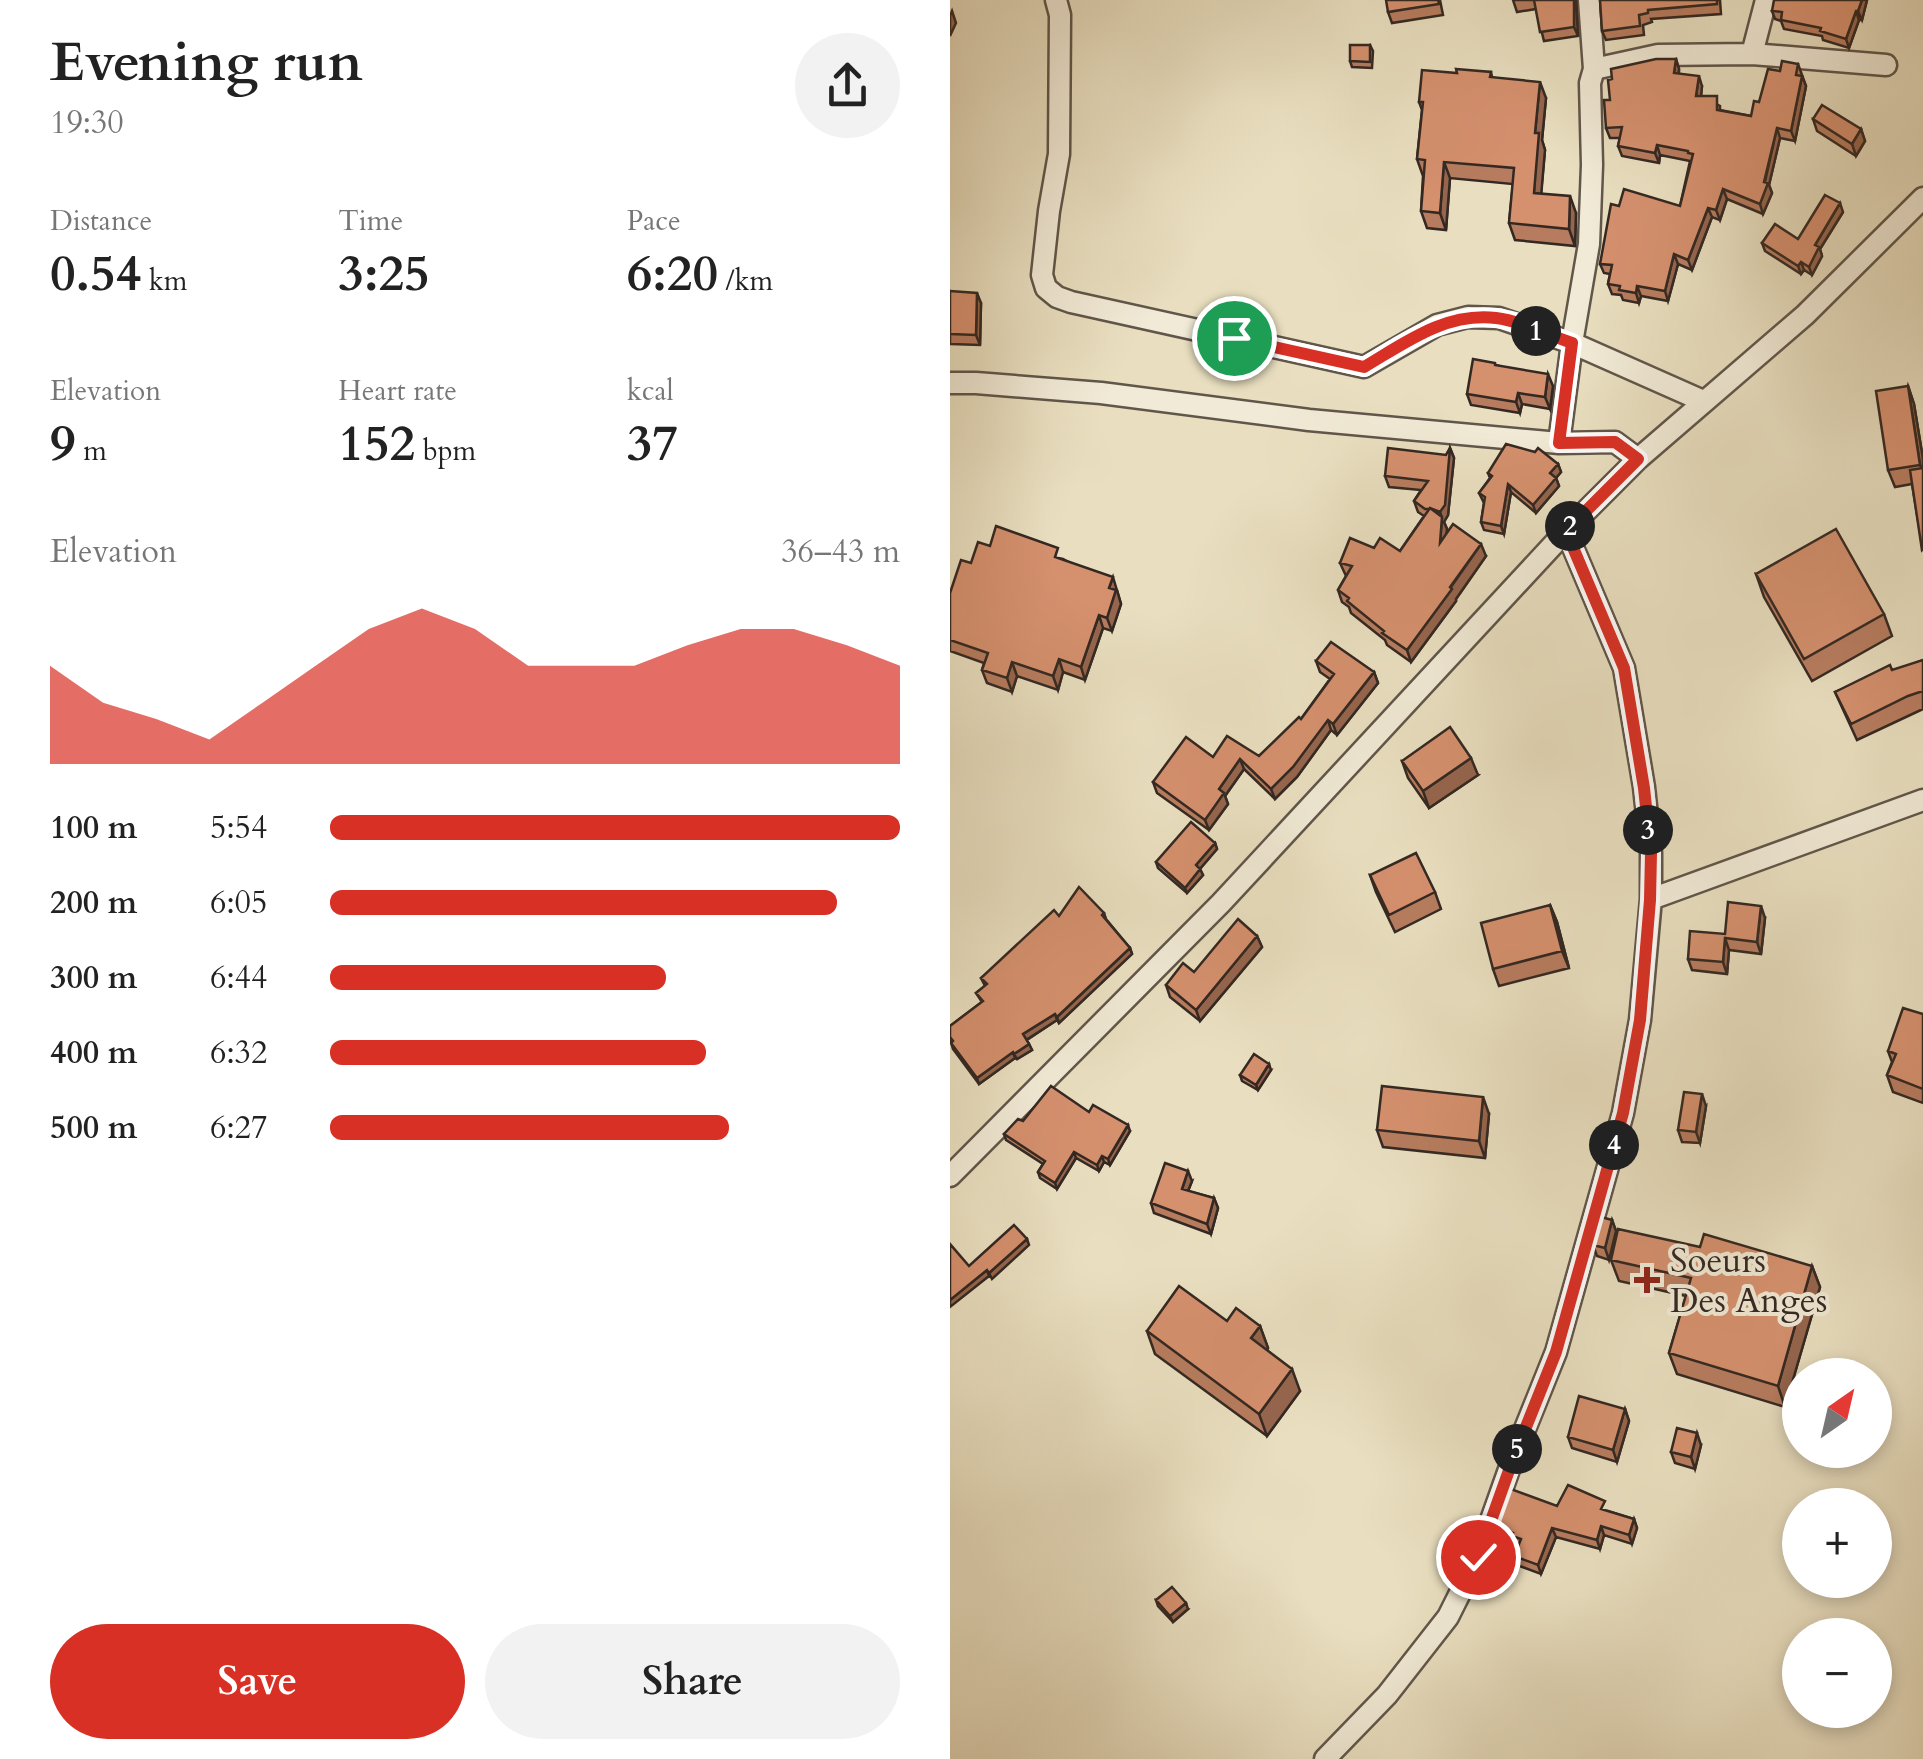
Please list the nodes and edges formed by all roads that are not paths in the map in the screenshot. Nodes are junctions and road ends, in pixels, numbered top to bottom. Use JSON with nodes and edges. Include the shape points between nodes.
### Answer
{"nodes":[{"id":1,"x":1056,"y":0,"type":"edge"},
{"id":2,"x":1589,"y":0,"type":"edge"},
{"id":3,"x":1766,"y":0,"type":"edge"},
{"id":4,"x":1752,"y":54,"type":"junction"},
{"id":5,"x":1886,"y":65,"type":"dead end"},
{"id":6,"x":1594,"y":69,"type":"junction"},
{"id":7,"x":1923,"y":198,"type":"edge"},
{"id":8,"x":1572,"y":343,"type":"junction"},
{"id":9,"x":950,"y":384,"type":"edge"},
{"id":10,"x":1703,"y":401,"type":"junction"},
{"id":11,"x":1559,"y":443,"type":"junction"},
{"id":12,"x":1638,"y":459,"type":"junction"},
{"id":13,"x":1566,"y":531,"type":"junction"},
{"id":14,"x":1923,"y":800,"type":"edge"},
{"id":15,"x":1650,"y":900,"type":"junction"},
{"id":16,"x":950,"y":1176,"type":"edge"},
{"id":17,"x":1325,"y":1759,"type":"edge"}],
"edges":[{"from":1,"to":8,"type":"street","via":[[1058,154],[1042,275],[1058,297],[1364,367],[1437,325],[1468,318],[1499,318]]},
{"from":2,"to":6,"type":"street"},
{"from":3,"to":4,"type":"street"},
{"from":4,"to":5,"type":"street"},
{"from":4,"to":6,"type":"street","via":[[1658,55]]},
{"from":6,"to":8,"type":"street","via":[[1589,244]]},
{"from":7,"to":10,"type":"street","via":[[1805,315]]},
{"from":8,"to":10,"type":"street"},
{"from":8,"to":11,"type":"street"},
{"from":9,"to":11,"type":"street"},
{"from":10,"to":12,"type":"street"},
{"from":11,"to":12,"type":"street","via":[[1615,442]]},
{"from":12,"to":13,"type":"street"},
{"from":13,"to":15,"type":"street","via":[[1624,668],[1649,836]]},
{"from":13,"to":16,"type":"street","via":[[1221,903]]},
{"from":14,"to":15,"type":"street"},
{"from":15,"to":17,"type":"street","via":[[1640,1020],[1623,1113],[1556,1352],[1478,1557],[1448,1617],[1387,1696]]}]}
